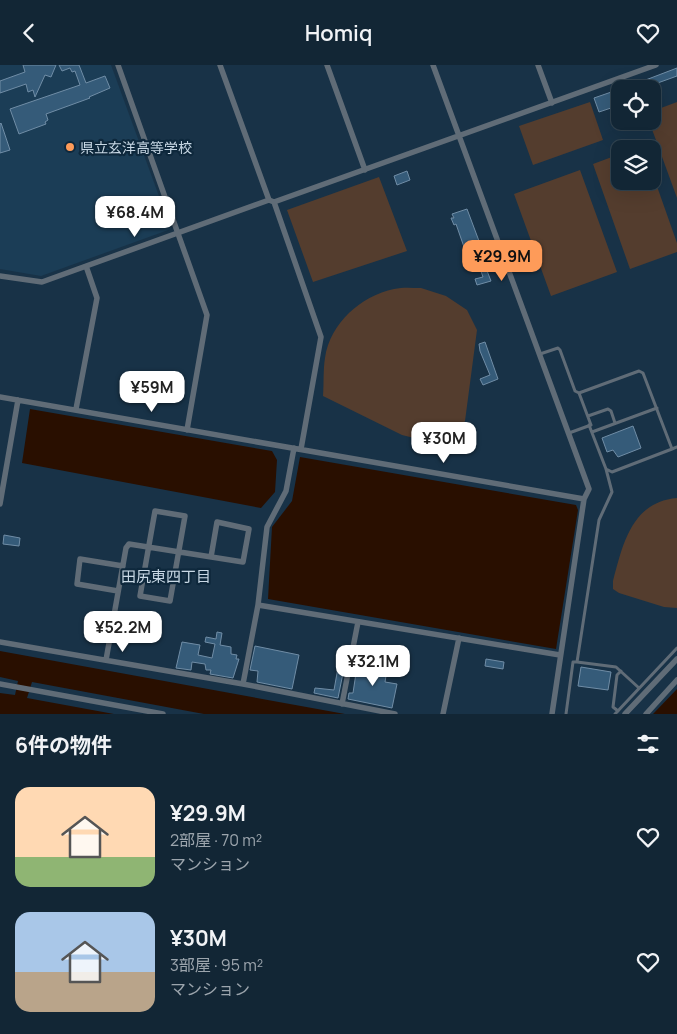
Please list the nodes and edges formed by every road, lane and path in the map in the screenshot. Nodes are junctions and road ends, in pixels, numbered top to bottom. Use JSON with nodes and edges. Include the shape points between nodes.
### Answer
{"nodes":[{"id":1,"x":118,"y":65,"type":"edge"},
{"id":2,"x":220,"y":65,"type":"edge"},
{"id":3,"x":327,"y":65,"type":"edge"},
{"id":4,"x":433,"y":65,"type":"edge"},
{"id":5,"x":538,"y":65,"type":"edge"},
{"id":6,"x":656,"y":65,"type":"edge"},
{"id":7,"x":643,"y":67,"type":"edge"},
{"id":8,"x":552,"y":103,"type":"junction"},
{"id":9,"x":460,"y":136,"type":"junction"},
{"id":10,"x":365,"y":170,"type":"junction"},
{"id":11,"x":272,"y":201,"type":"junction"},
{"id":12,"x":178,"y":233,"type":"junction"},
{"id":13,"x":86,"y":266,"type":"junction"},
{"id":14,"x":0,"y":276,"type":"edge"},
{"id":15,"x":540,"y":354,"type":"junction"},
{"id":16,"x":579,"y":393,"type":"junction"},
{"id":17,"x":0,"y":397,"type":"edge"},
{"id":18,"x":18,"y":400,"type":"junction"},
{"id":19,"x":656,"y":408,"type":"junction"},
{"id":20,"x":76,"y":409,"type":"junction"},
{"id":21,"x":588,"y":416,"type":"junction"},
{"id":22,"x":615,"y":423,"type":"junction"},
{"id":23,"x":589,"y":425,"type":"junction"},
{"id":24,"x":187,"y":430,"type":"junction"},
{"id":25,"x":592,"y":431,"type":"junction"},
{"id":26,"x":569,"y":433,"type":"junction"},
{"id":27,"x":677,"y":447,"type":"edge"},
{"id":28,"x":298,"y":448,"type":"junction"},
{"id":29,"x":672,"y":449,"type":"junction"},
{"id":30,"x":606,"y":469,"type":"junction"},
{"id":31,"x":584,"y":499,"type":"junction"},
{"id":32,"x":0,"y":503,"type":"edge"},
{"id":33,"x":148,"y":547,"type":"junction"},
{"id":34,"x":178,"y":552,"type":"junction"},
{"id":35,"x":211,"y":557,"type":"junction"},
{"id":36,"x":123,"y":566,"type":"junction"},
{"id":37,"x":118,"y":591,"type":"junction"},
{"id":38,"x":258,"y":605,"type":"junction"},
{"id":39,"x":358,"y":622,"type":"junction"},
{"id":40,"x":458,"y":638,"type":"junction"},
{"id":41,"x":0,"y":642,"type":"edge"},
{"id":42,"x":677,"y":648,"type":"edge"},
{"id":43,"x":560,"y":655,"type":"junction"},
{"id":44,"x":677,"y":659,"type":"edge"},
{"id":45,"x":106,"y":660,"type":"junction"},
{"id":46,"x":577,"y":662,"type":"junction"},
{"id":47,"x":622,"y":671,"type":"junction"},
{"id":48,"x":677,"y":680,"type":"edge"},
{"id":49,"x":0,"y":684,"type":"edge"},
{"id":50,"x":243,"y":684,"type":"junction"},
{"id":51,"x":639,"y":688,"type":"junction"},
{"id":52,"x":342,"y":705,"type":"junction"},
{"id":53,"x":616,"y":712,"type":"edge"},
{"id":54,"x":163,"y":714,"type":"edge"},
{"id":55,"x":395,"y":714,"type":"edge"},
{"id":56,"x":443,"y":714,"type":"edge"},
{"id":57,"x":552,"y":714,"type":"edge"},
{"id":58,"x":566,"y":714,"type":"edge"},
{"id":59,"x":625,"y":714,"type":"edge"},
{"id":60,"x":646,"y":714,"type":"edge"}],
"edges":[{"from":1,"to":12,"type":"street"},
{"from":2,"to":11,"type":"street"},
{"from":3,"to":10,"type":"street"},
{"from":4,"to":9,"type":"street"},
{"from":5,"to":8,"type":"street"},
{"from":6,"to":7,"type":"street"},
{"from":7,"to":8,"type":"street"},
{"from":8,"to":9,"type":"street"},
{"from":9,"to":10,"type":"street"},
{"from":9,"to":15,"type":"street"},
{"from":10,"to":11,"type":"street"},
{"from":11,"to":12,"type":"street"},
{"from":11,"to":28,"type":"street","via":[[321,337]]},
{"from":12,"to":13,"type":"street"},
{"from":12,"to":24,"type":"street","via":[[207,315]]},
{"from":13,"to":14,"type":"street","via":[[42,282]]},
{"from":13,"to":20,"type":"street","via":[[97,298]]},
{"from":15,"to":16,"type":"lane","via":[[560,350]]},
{"from":15,"to":26,"type":"street"},
{"from":16,"to":19,"type":"lane","via":[[639,371],[643,373]]},
{"from":16,"to":21,"type":"lane"},
{"from":17,"to":18,"type":"street"},
{"from":18,"to":20,"type":"street"},
{"from":18,"to":32,"type":"street"},
{"from":19,"to":22,"type":"lane"},
{"from":19,"to":29,"type":"lane"},
{"from":20,"to":24,"type":"street"},
{"from":21,"to":22,"type":"lane","via":[[608,409]]},
{"from":21,"to":23,"type":"lane"},
{"from":22,"to":25,"type":"lane"},
{"from":23,"to":25,"type":"lane"},
{"from":23,"to":26,"type":"lane"},
{"from":24,"to":28,"type":"street"},
{"from":25,"to":30,"type":"lane"},
{"from":26,"to":31,"type":"street","via":[[589,489]]},
{"from":27,"to":29,"type":"lane"},
{"from":28,"to":31,"type":"street"},
{"from":28,"to":38,"type":"street","via":[[286,491],[267,527]]},
{"from":29,"to":30,"type":"lane","via":[[612,472]]},
{"from":30,"to":46,"type":"lane","via":[[612,492],[600,520]]},
{"from":31,"to":43,"type":"street"},
{"from":33,"to":34,"type":"street"},
{"from":33,"to":34,"type":"street","via":[[155,511],[185,516]]},
{"from":33,"to":34,"type":"street","via":[[140,596],[170,601]]},
{"from":33,"to":36,"type":"street","via":[[129,544]]},
{"from":34,"to":35,"type":"street"},
{"from":35,"to":35,"type":"street","via":[[217,523],[248,529],[243,562]]},
{"from":36,"to":37,"type":"street"},
{"from":36,"to":37,"type":"street","via":[[80,559],[77,584]]},
{"from":37,"to":45,"type":"street"},
{"from":38,"to":39,"type":"street"},
{"from":38,"to":50,"type":"street"},
{"from":39,"to":40,"type":"street"},
{"from":39,"to":52,"type":"street"},
{"from":40,"to":43,"type":"street"},
{"from":40,"to":56,"type":"street"},
{"from":41,"to":45,"type":"street"},
{"from":42,"to":51,"type":"lane"},
{"from":43,"to":57,"type":"street"},
{"from":44,"to":59,"type":"street"},
{"from":45,"to":50,"type":"street"},
{"from":46,"to":47,"type":"lane","via":[[616,667]]},
{"from":46,"to":58,"type":"lane","via":[[573,661]]},
{"from":47,"to":51,"type":"lane"},
{"from":47,"to":53,"type":"lane","via":[[617,675],[613,707]]},
{"from":48,"to":60,"type":"street"},
{"from":49,"to":54,"type":"street"},
{"from":50,"to":52,"type":"street"},
{"from":51,"to":53,"type":"lane"},
{"from":52,"to":55,"type":"street"}]}
